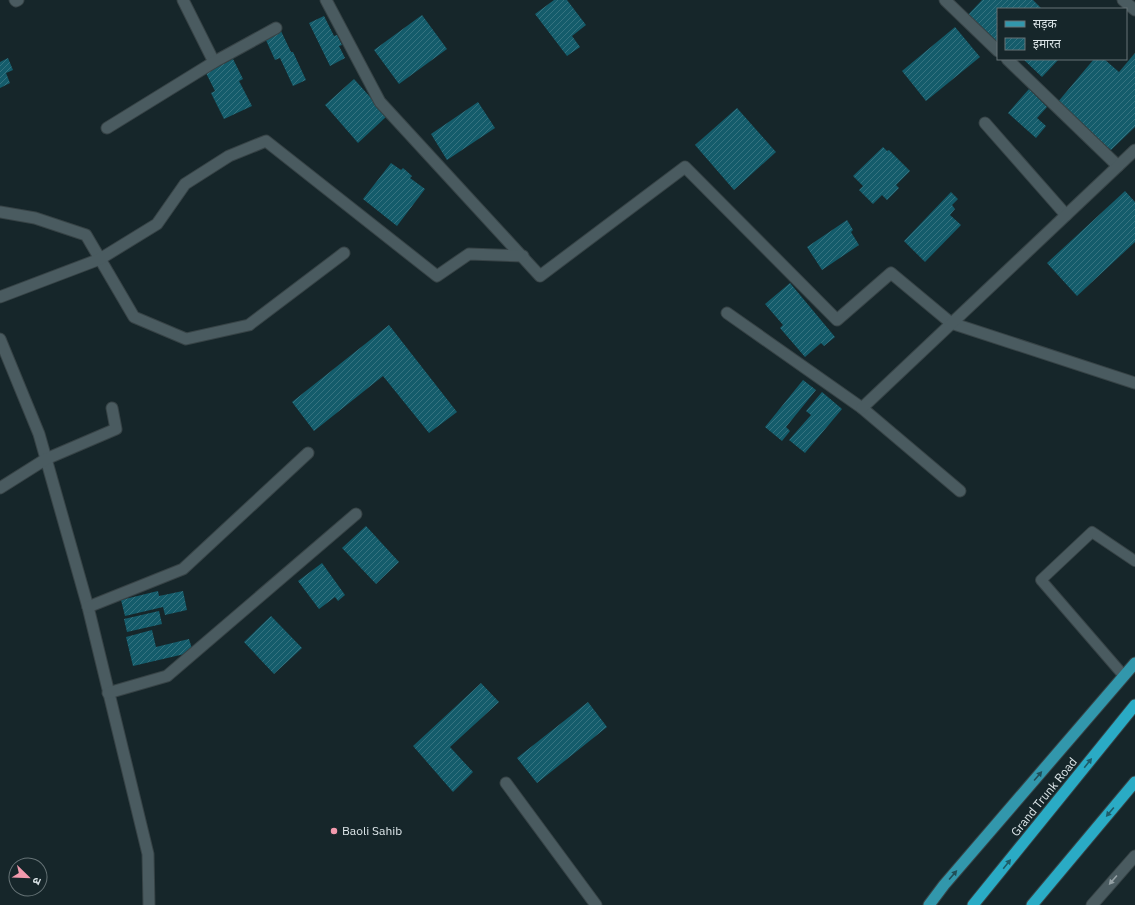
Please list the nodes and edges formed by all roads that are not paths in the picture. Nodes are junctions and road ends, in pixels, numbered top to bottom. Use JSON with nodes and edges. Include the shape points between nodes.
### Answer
{"nodes":[{"id":1,"x":182,"y":0,"type":"edge"},
{"id":2,"x":326,"y":0,"type":"edge"},
{"id":3,"x":945,"y":0,"type":"edge"},
{"id":4,"x":1123,"y":0,"type":"edge"},
{"id":5,"x":1135,"y":10,"type":"edge"},
{"id":6,"x":276,"y":28,"type":"dead end"},
{"id":7,"x":997,"y":50,"type":"edge"},
{"id":8,"x":1008,"y":60,"type":"edge"},
{"id":9,"x":214,"y":62,"type":"junction"},
{"id":10,"x":985,"y":123,"type":"dead end"},
{"id":11,"x":107,"y":128,"type":"dead end"},
{"id":12,"x":1135,"y":150,"type":"edge"},
{"id":13,"x":1118,"y":166,"type":"junction"},
{"id":14,"x":0,"y":212,"type":"edge"},
{"id":15,"x":1066,"y":215,"type":"junction"},
{"id":16,"x":344,"y":253,"type":"dead end"},
{"id":17,"x":523,"y":256,"type":"junction"},
{"id":18,"x":100,"y":259,"type":"junction"},
{"id":19,"x":0,"y":297,"type":"edge"},
{"id":20,"x":727,"y":313,"type":"dead end"},
{"id":21,"x":951,"y":323,"type":"junction"},
{"id":22,"x":0,"y":339,"type":"edge"},
{"id":23,"x":1135,"y":383,"type":"edge"},
{"id":24,"x":112,"y":408,"type":"dead end"},
{"id":25,"x":862,"y":408,"type":"junction"},
{"id":26,"x":308,"y":453,"type":"dead end"},
{"id":27,"x":46,"y":459,"type":"junction"},
{"id":28,"x":0,"y":488,"type":"edge"},
{"id":29,"x":960,"y":491,"type":"dead end"},
{"id":30,"x":356,"y":514,"type":"dead end"},
{"id":31,"x":1135,"y":560,"type":"edge"},
{"id":32,"x":88,"y":607,"type":"junction"},
{"id":33,"x":1135,"y":664,"type":"edge"},
{"id":34,"x":1124,"y":676,"type":"junction"},
{"id":35,"x":108,"y":692,"type":"junction"},
{"id":36,"x":1135,"y":705,"type":"edge"},
{"id":37,"x":506,"y":782,"type":"dead end"},
{"id":38,"x":1135,"y":782,"type":"edge"},
{"id":39,"x":1135,"y":856,"type":"edge"},
{"id":40,"x":149,"y":905,"type":"edge"},
{"id":41,"x":596,"y":905,"type":"edge"},
{"id":42,"x":929,"y":905,"type":"edge"},
{"id":43,"x":973,"y":905,"type":"edge"},
{"id":44,"x":1032,"y":905,"type":"edge"},
{"id":45,"x":1092,"y":905,"type":"edge"}],
"edges":[{"from":1,"to":9,"type":"street"},
{"from":2,"to":17,"type":"street","via":[[380,102]]},
{"from":3,"to":7,"type":"street"},
{"from":4,"to":5,"type":"street"},
{"from":6,"to":9,"type":"street"},
{"from":8,"to":13,"type":"street"},
{"from":9,"to":11,"type":"street"},
{"from":10,"to":15,"type":"street"},
{"from":12,"to":13,"type":"street"},
{"from":13,"to":15,"type":"street"},
{"from":14,"to":18,"type":"street","via":[[35,218],[86,235]]},
{"from":15,"to":21,"type":"street"},
{"from":16,"to":18,"type":"street","via":[[249,324],[186,339],[134,317]]},
{"from":17,"to":18,"type":"street","via":[[469,254],[437,276],[266,141],[229,156],[185,184],[157,224]]},
{"from":17,"to":21,"type":"street","via":[[540,276],[684,167],[837,320],[891,273]]},
{"from":18,"to":19,"type":"street"},
{"from":20,"to":25,"type":"street"},
{"from":21,"to":23,"type":"street"},
{"from":21,"to":25,"type":"street"},
{"from":22,"to":27,"type":"street","via":[[39,434]]},
{"from":24,"to":27,"type":"street","via":[[116,429]]},
{"from":25,"to":29,"type":"street"},
{"from":26,"to":32,"type":"street","via":[[183,568]]},
{"from":27,"to":28,"type":"street"},
{"from":27,"to":32,"type":"street"},
{"from":30,"to":35,"type":"street","via":[[167,676]]},
{"from":31,"to":34,"type":"lane","via":[[1092,532],[1041,580]]},
{"from":32,"to":35,"type":"street"},
{"from":33,"to":34,"type":"main road"},
{"from":42,"to":34,"type":"main road","one_way":true},
{"from":35,"to":40,"type":"street","via":[[148,854]]},
{"from":43,"to":36,"type":"highway","name":"Grand Trunk Road","one_way":true},
{"from":37,"to":41,"type":"street"},
{"from":38,"to":44,"type":"highway","one_way":true},
{"from":39,"to":45,"type":"street","one_way":true}]}
